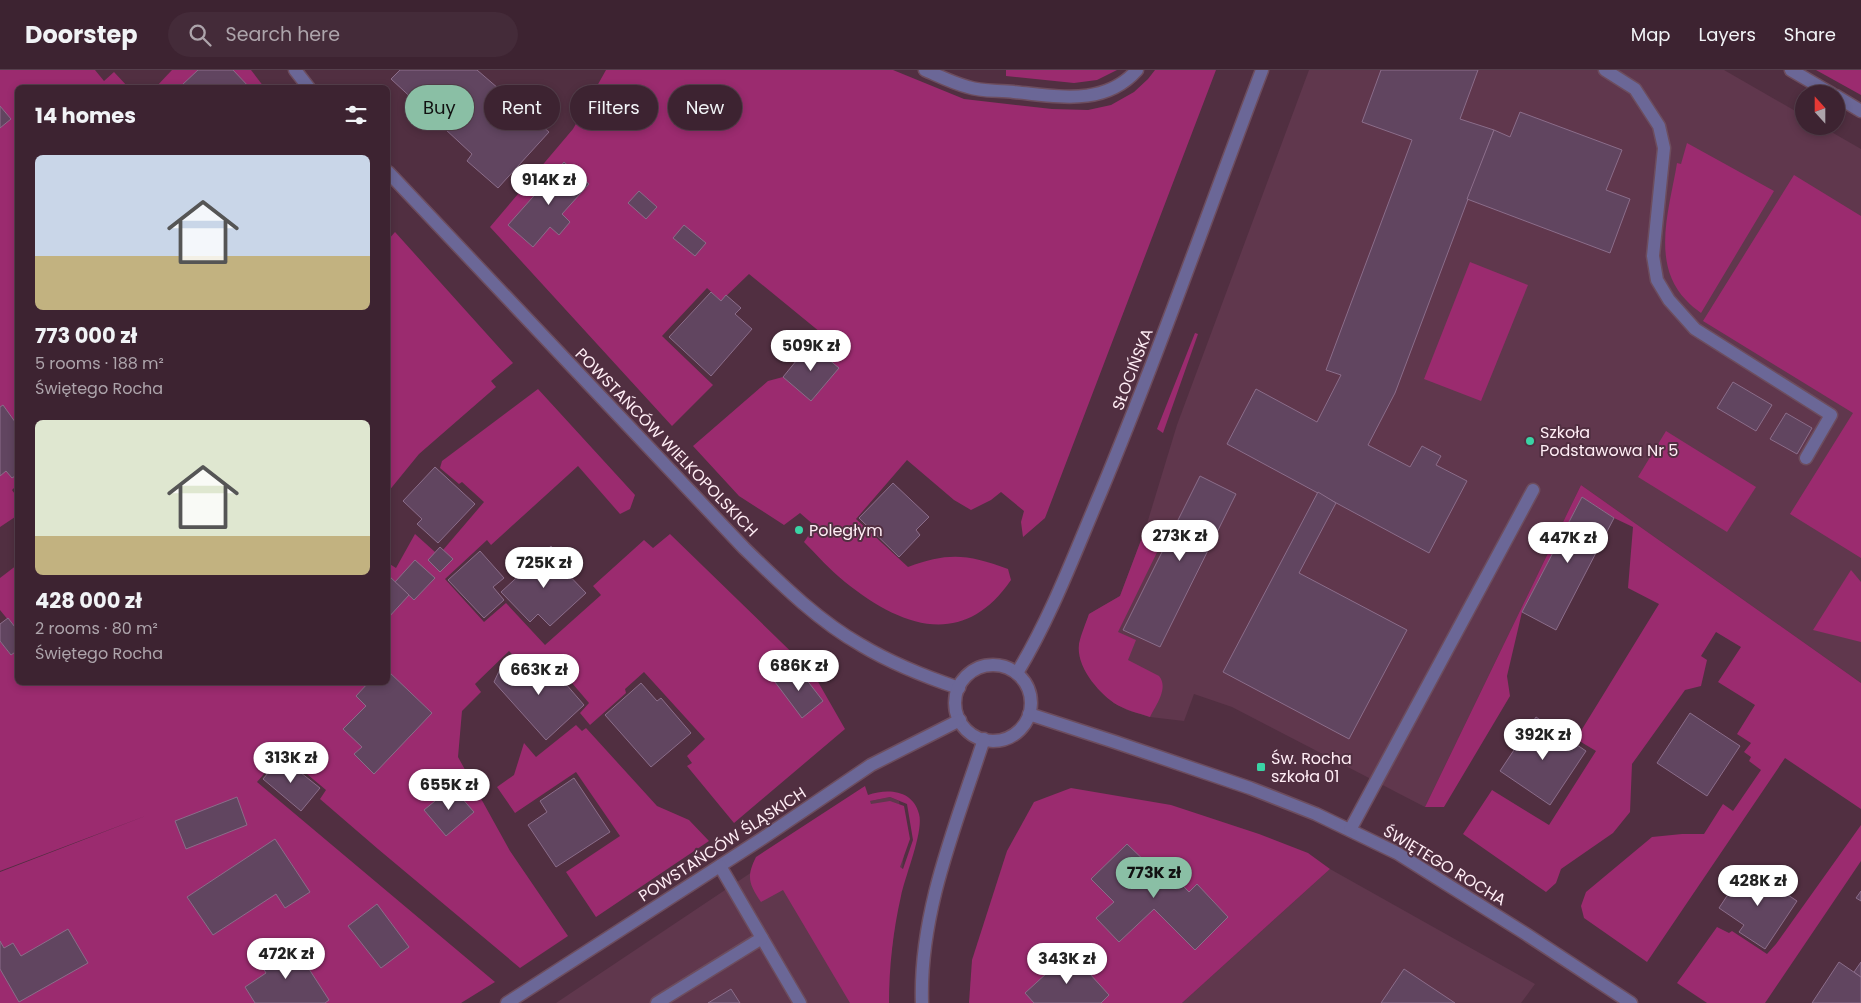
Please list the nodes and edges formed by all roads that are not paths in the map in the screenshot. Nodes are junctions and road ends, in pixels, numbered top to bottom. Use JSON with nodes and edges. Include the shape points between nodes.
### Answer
{"nodes":[{"id":1,"x":295,"y":70,"type":"edge"},
{"id":2,"x":925,"y":70,"type":"edge"},
{"id":3,"x":1137,"y":70,"type":"edge"},
{"id":4,"x":1262,"y":70,"type":"edge"},
{"id":5,"x":1605,"y":70,"type":"edge"},
{"id":6,"x":1791,"y":70,"type":"edge"},
{"id":7,"x":307,"y":85,"type":"edge"},
{"id":8,"x":1817,"y":85,"type":"edge"},
{"id":9,"x":1845,"y":101,"type":"edge"},
{"id":10,"x":1861,"y":110,"type":"edge"},
{"id":11,"x":390,"y":174,"type":"edge"},
{"id":12,"x":1806,"y":458,"type":"dead end"},
{"id":13,"x":1532,"y":490,"type":"dead end"},
{"id":14,"x":1017,"y":673,"type":"junction"},
{"id":15,"x":959,"y":688,"type":"junction"},
{"id":16,"x":1030,"y":714,"type":"junction"},
{"id":17,"x":960,"y":720,"type":"junction"},
{"id":18,"x":984,"y":739,"type":"junction"},
{"id":19,"x":1350,"y":830,"type":"junction"},
{"id":20,"x":720,"y":866,"type":"junction"},
{"id":21,"x":762,"y":938,"type":"junction"},
{"id":22,"x":507,"y":1003,"type":"edge"},
{"id":23,"x":657,"y":1003,"type":"edge"},
{"id":24,"x":800,"y":1003,"type":"edge"},
{"id":25,"x":922,"y":1003,"type":"edge"},
{"id":26,"x":1631,"y":1003,"type":"edge"}],
"edges":[{"from":1,"to":7,"type":"street"},
{"from":2,"to":3,"type":"street","via":[[976,89],[1054,97],[1091,96],[1113,89]]},
{"from":4,"to":14,"type":"street","name":"SŁOCIŃSKA","via":[[1126,432],[1052,606]]},
{"from":5,"to":12,"type":"street","via":[[1635,89],[1659,126],[1664,148],[1653,256],[1656,280],[1695,329],[1832,415]]},
{"from":6,"to":8,"type":"street"},
{"from":9,"to":10,"type":"street"},
{"from":11,"to":15,"type":"street","name":"POWSTAŃCÓW WIELKOPOLSKICH","via":[[791,594],[861,646],[929,678]]},
{"from":13,"to":19,"type":"street"},
{"from":14,"to":15,"type":"street","via":[[1007,667],[984,666],[974,670]]},
{"from":14,"to":16,"type":"street","via":[[1030,692]]},
{"from":15,"to":17,"type":"street","via":[[955,704]]},
{"from":16,"to":18,"type":"street","via":[[1026,723],[1012,736]]},
{"from":16,"to":19,"type":"street","name":"ŚWIĘTEGO ROCHA","via":[[1250,788]]},
{"from":17,"to":18,"type":"street","via":[[966,729]]},
{"from":17,"to":20,"type":"street","name":"POWSTAŃCÓW ŚLĄSKICH","via":[[871,765]]},
{"from":18,"to":25,"type":"street","via":[[954,826],[932,908],[921,975]]},
{"from":19,"to":26,"type":"street","name":"ŚWIĘTEGO ROCHA","via":[[1397,853],[1448,884]]},
{"from":20,"to":21,"type":"street"},
{"from":20,"to":22,"type":"street","name":"POWSTAŃCÓW ŚLĄSKICH"},
{"from":21,"to":23,"type":"street"},
{"from":21,"to":24,"type":"street"}]}
